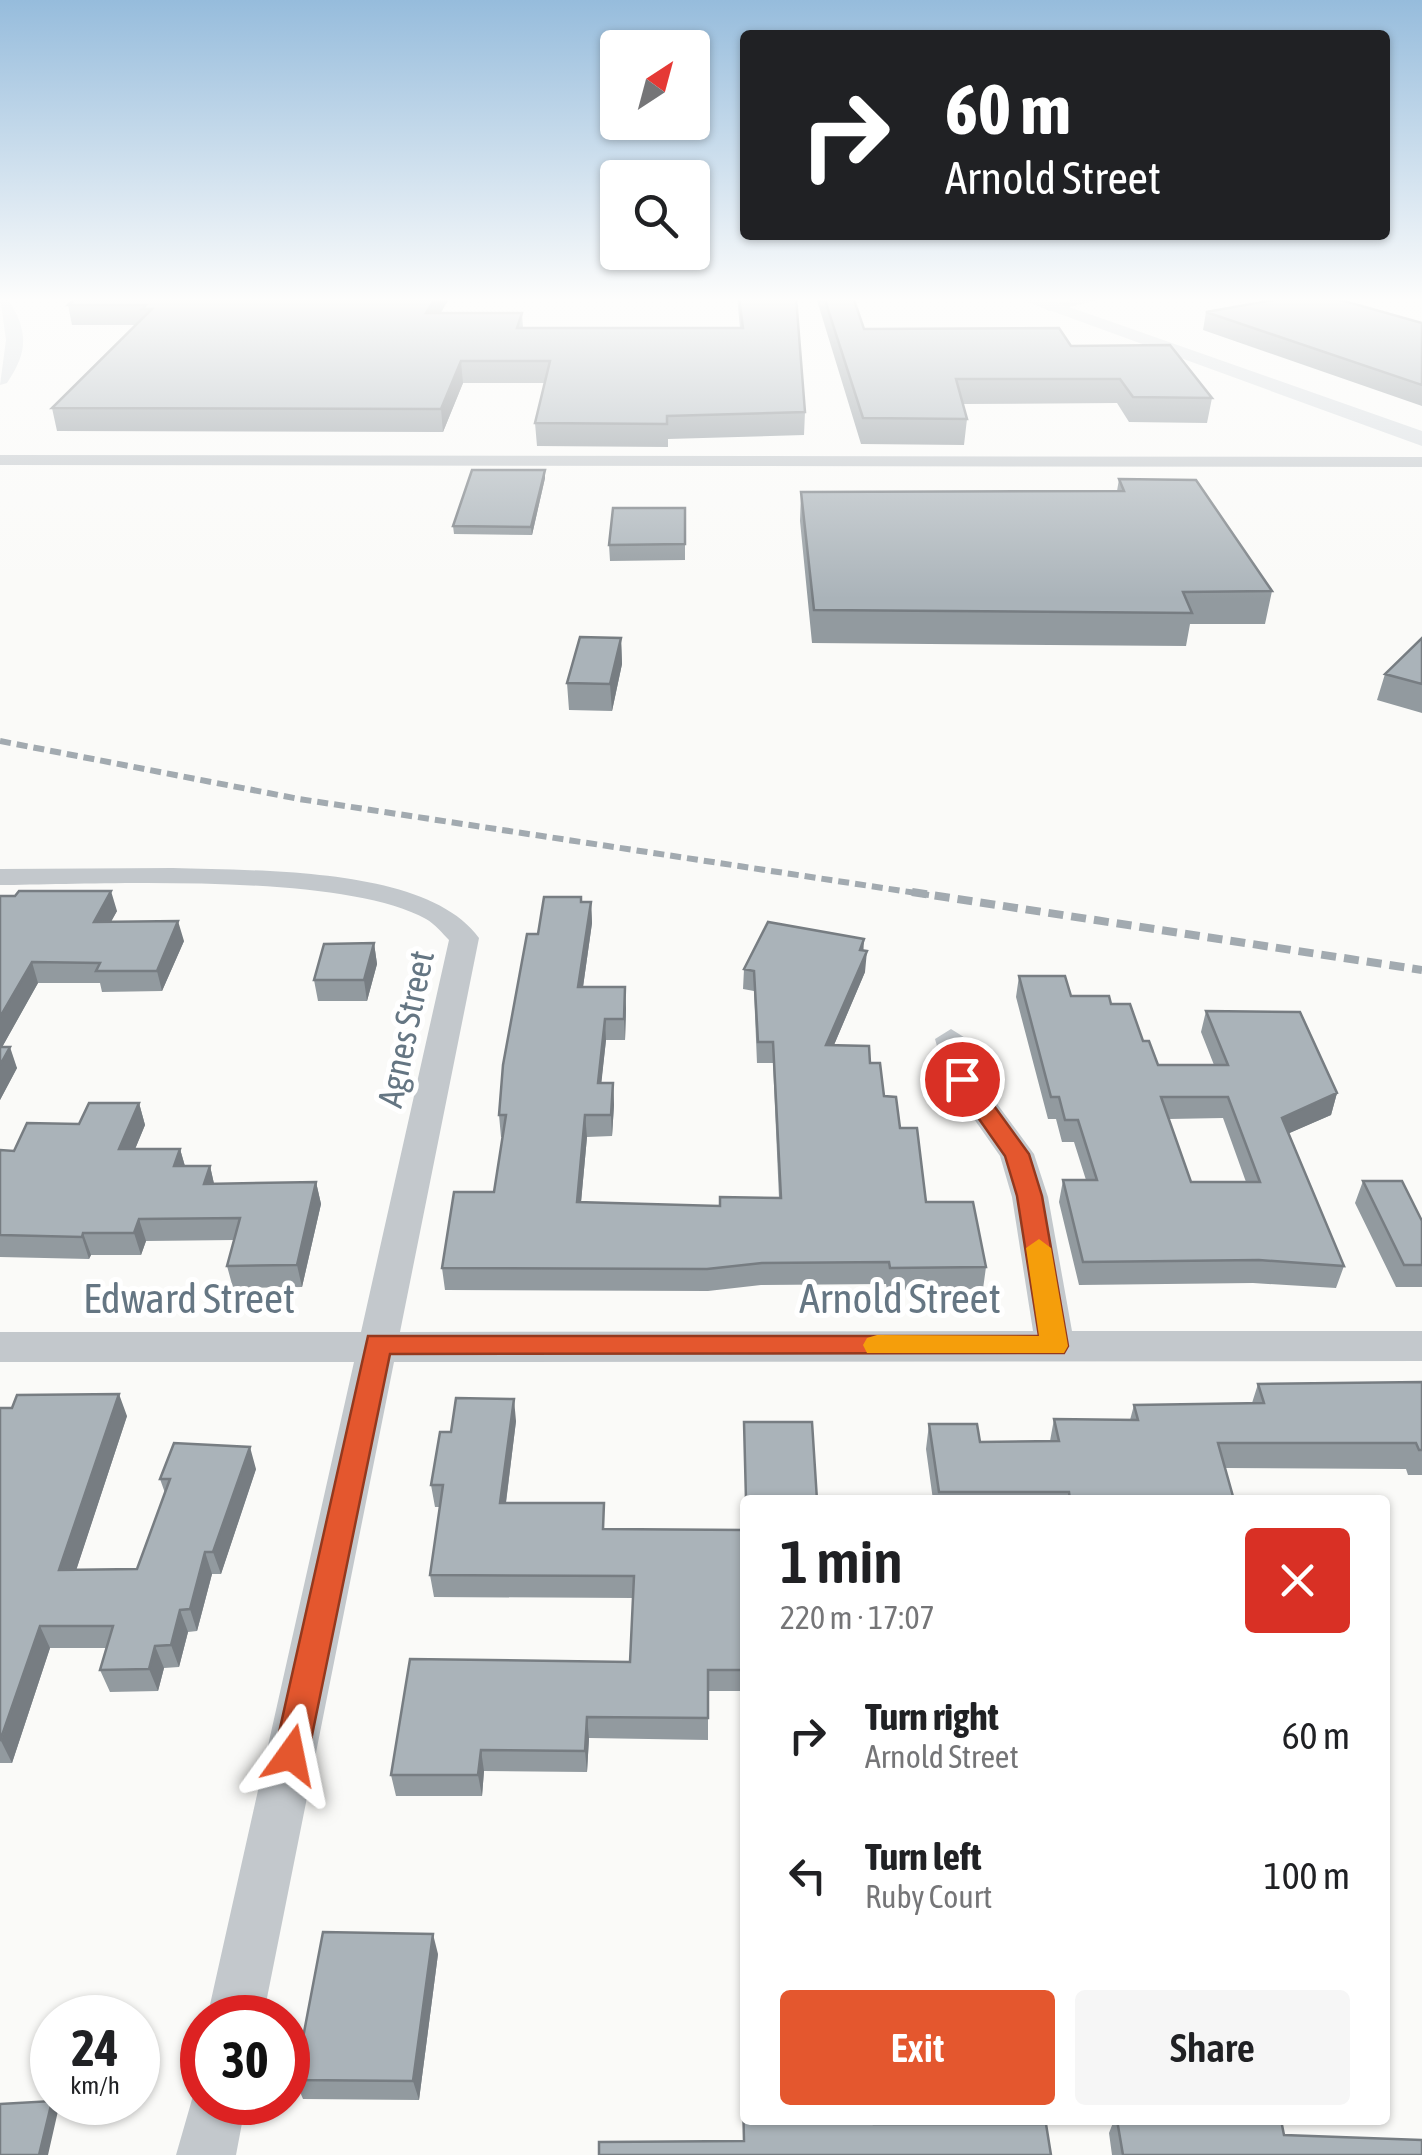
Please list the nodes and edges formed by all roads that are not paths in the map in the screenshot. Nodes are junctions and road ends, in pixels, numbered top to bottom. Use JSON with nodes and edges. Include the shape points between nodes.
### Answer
{"nodes":[{"id":1,"x":1305,"y":398,"type":"edge"},
{"id":2,"x":1422,"y":439,"type":"edge"},
{"id":3,"x":0,"y":460,"type":"edge"},
{"id":4,"x":1422,"y":462,"type":"edge"},
{"id":5,"x":0,"y":877,"type":"edge"},
{"id":6,"x":951,"y":1039,"type":"dead end"},
{"id":7,"x":378,"y":1343,"type":"junction"},
{"id":8,"x":0,"y":1346,"type":"edge"},
{"id":9,"x":1055,"y":1346,"type":"junction"},
{"id":10,"x":1422,"y":1346,"type":"edge"},
{"id":11,"x":240,"y":1995,"type":"edge"},
{"id":12,"x":212,"y":2125,"type":"edge"},
{"id":13,"x":206,"y":2155,"type":"edge"}],
"edges":[{"from":1,"to":2,"type":"street"},
{"from":3,"to":4,"type":"street"},
{"from":5,"to":7,"type":"street","name":"Agnes Street","via":[[263,878],[422,905],[449,919],[464,938]]},
{"from":6,"to":9,"type":"street","via":[[962,1079],[1017,1154]]},
{"from":7,"to":8,"type":"street","name":"Edward Street"},
{"from":7,"to":9,"type":"street","name":"Arnold Street"},
{"from":7,"to":11,"type":"street"},
{"from":9,"to":10,"type":"street","name":"Arnold Street"},
{"from":12,"to":13,"type":"street"}]}
